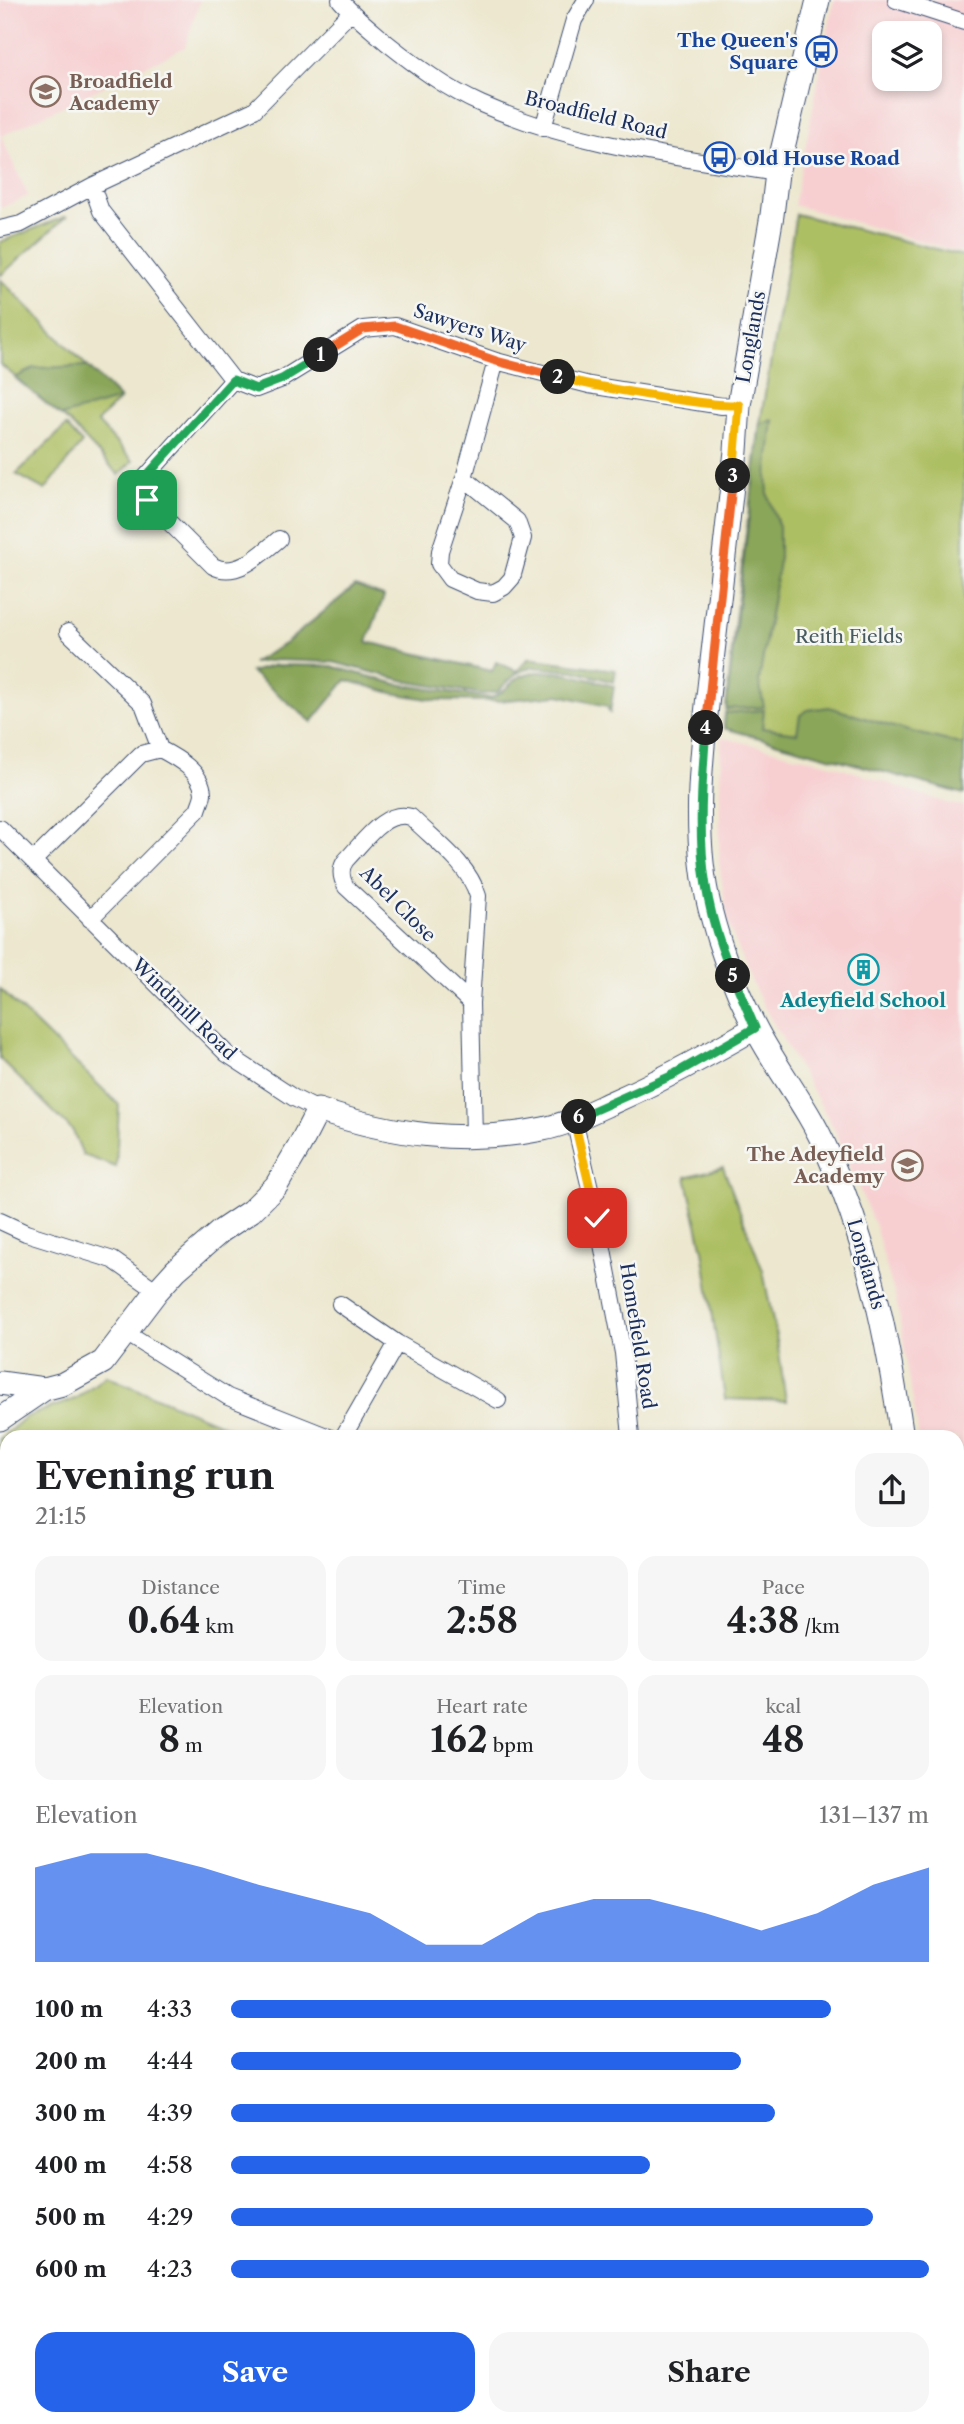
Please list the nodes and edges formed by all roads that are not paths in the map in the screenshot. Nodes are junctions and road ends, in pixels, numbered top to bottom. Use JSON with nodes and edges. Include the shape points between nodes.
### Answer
{"nodes":[{"id":1,"x":586,"y":0,"type":"edge"},
{"id":2,"x":818,"y":0,"type":"edge"},
{"id":3,"x":896,"y":0,"type":"edge"},
{"id":4,"x":345,"y":6,"type":"edge"},
{"id":5,"x":964,"y":22,"type":"edge"},
{"id":6,"x":543,"y":128,"type":"junction"},
{"id":7,"x":776,"y":173,"type":"junction"},
{"id":8,"x":92,"y":186,"type":"junction"},
{"id":9,"x":0,"y":229,"type":"edge"},
{"id":10,"x":496,"y":361,"type":"junction"},
{"id":11,"x":233,"y":380,"type":"junction"},
{"id":12,"x":739,"y":405,"type":"junction"},
{"id":13,"x":464,"y":478,"type":"junction"},
{"id":14,"x":279,"y":539,"type":"dead end"},
{"id":15,"x":68,"y":632,"type":"dead end"},
{"id":16,"x":160,"y":749,"type":"junction"},
{"id":17,"x":0,"y":828,"type":"edge"},
{"id":18,"x":33,"y":861,"type":"junction"},
{"id":19,"x":90,"y":919,"type":"junction"},
{"id":20,"x":471,"y":1003,"type":"junction"},
{"id":21,"x":755,"y":1028,"type":"junction"},
{"id":22,"x":317,"y":1110,"type":"junction"},
{"id":23,"x":574,"y":1120,"type":"junction"},
{"id":24,"x":474,"y":1137,"type":"junction"},
{"id":25,"x":0,"y":1221,"type":"edge"},
{"id":26,"x":157,"y":1291,"type":"junction"},
{"id":27,"x":340,"y":1304,"type":"dead end"},
{"id":28,"x":126,"y":1333,"type":"junction"},
{"id":29,"x":397,"y":1343,"type":"junction"},
{"id":30,"x":0,"y":1383,"type":"edge"},
{"id":31,"x":44,"y":1389,"type":"junction"},
{"id":32,"x":498,"y":1400,"type":"dead end"},
{"id":33,"x":0,"y":1419,"type":"edge"},
{"id":34,"x":311,"y":1430,"type":"edge"},
{"id":35,"x":347,"y":1430,"type":"edge"},
{"id":36,"x":630,"y":1430,"type":"edge"},
{"id":37,"x":901,"y":1430,"type":"edge"}],
"edges":[{"from":1,"to":6,"type":"street","via":[[574,20]]},
{"from":2,"to":7,"type":"street","name":"Longlands"},
{"from":3,"to":5,"type":"street"},
{"from":4,"to":6,"type":"street","name":"Broadfield Road","via":[[416,66],[479,103]]},
{"from":4,"to":8,"type":"street","name":"Broadfield Road","via":[[254,110]]},
{"from":6,"to":7,"type":"street","name":"Broadfield Road","via":[[667,156]]},
{"from":7,"to":12,"type":"street","name":"Longlands"},
{"from":8,"to":9,"type":"street","name":"Broadfield Road"},
{"from":8,"to":11,"type":"street","via":[[101,211]]},
{"from":10,"to":11,"type":"street","name":"Sawyers Way","via":[[395,326],[363,329],[282,379],[256,389]]},
{"from":10,"to":12,"type":"street","name":"Sawyers Way","via":[[589,385]]},
{"from":10,"to":13,"type":"street"},
{"from":11,"to":14,"type":"street","via":[[142,481],[147,500],[219,570],[247,565]]},
{"from":12,"to":21,"type":"street","name":"Longlands","via":[[707,705],[700,832],[710,909],[724,957]]},
{"from":13,"to":13,"type":"street","via":[[439,564],[450,579],[493,593],[512,578],[523,538],[517,521]]},
{"from":15,"to":16,"type":"street","via":[[143,704]]},
{"from":16,"to":18,"type":"street","via":[[141,754]]},
{"from":16,"to":19,"type":"street","via":[[196,776],[203,794],[198,810]]},
{"from":17,"to":18,"type":"street","name":"Windmill Road"},
{"from":18,"to":19,"type":"street","name":"Windmill Road"},
{"from":19,"to":22,"type":"street","name":"Windmill Road","via":[[227,1054]]},
{"from":20,"to":20,"type":"street","name":"Abel Close","via":[[478,896],[474,883],[411,817],[393,816],[345,860],[342,879]]},
{"from":20,"to":24,"type":"street","name":"Abel Close"},
{"from":21,"to":23,"type":"street","name":"Windmill Road","via":[[671,1076]]},
{"from":21,"to":37,"type":"street","name":"Longlands","via":[[826,1149],[863,1243],[892,1367]]},
{"from":22,"to":24,"type":"street","name":"Windmill Road","via":[[401,1133]]},
{"from":22,"to":26,"type":"street","via":[[276,1186]]},
{"from":23,"to":24,"type":"street","name":"Windmill Road","via":[[545,1129]]},
{"from":23,"to":36,"type":"street","name":"Homefield Road","via":[[623,1353]]},
{"from":25,"to":26,"type":"street","via":[[113,1260]]},
{"from":26,"to":28,"type":"street"},
{"from":27,"to":29,"type":"street"},
{"from":28,"to":31,"type":"street","via":[[103,1362]]},
{"from":28,"to":34,"type":"street","via":[[228,1397]]},
{"from":29,"to":32,"type":"street"},
{"from":29,"to":35,"type":"street"},
{"from":30,"to":31,"type":"street"},
{"from":31,"to":33,"type":"street"}]}
